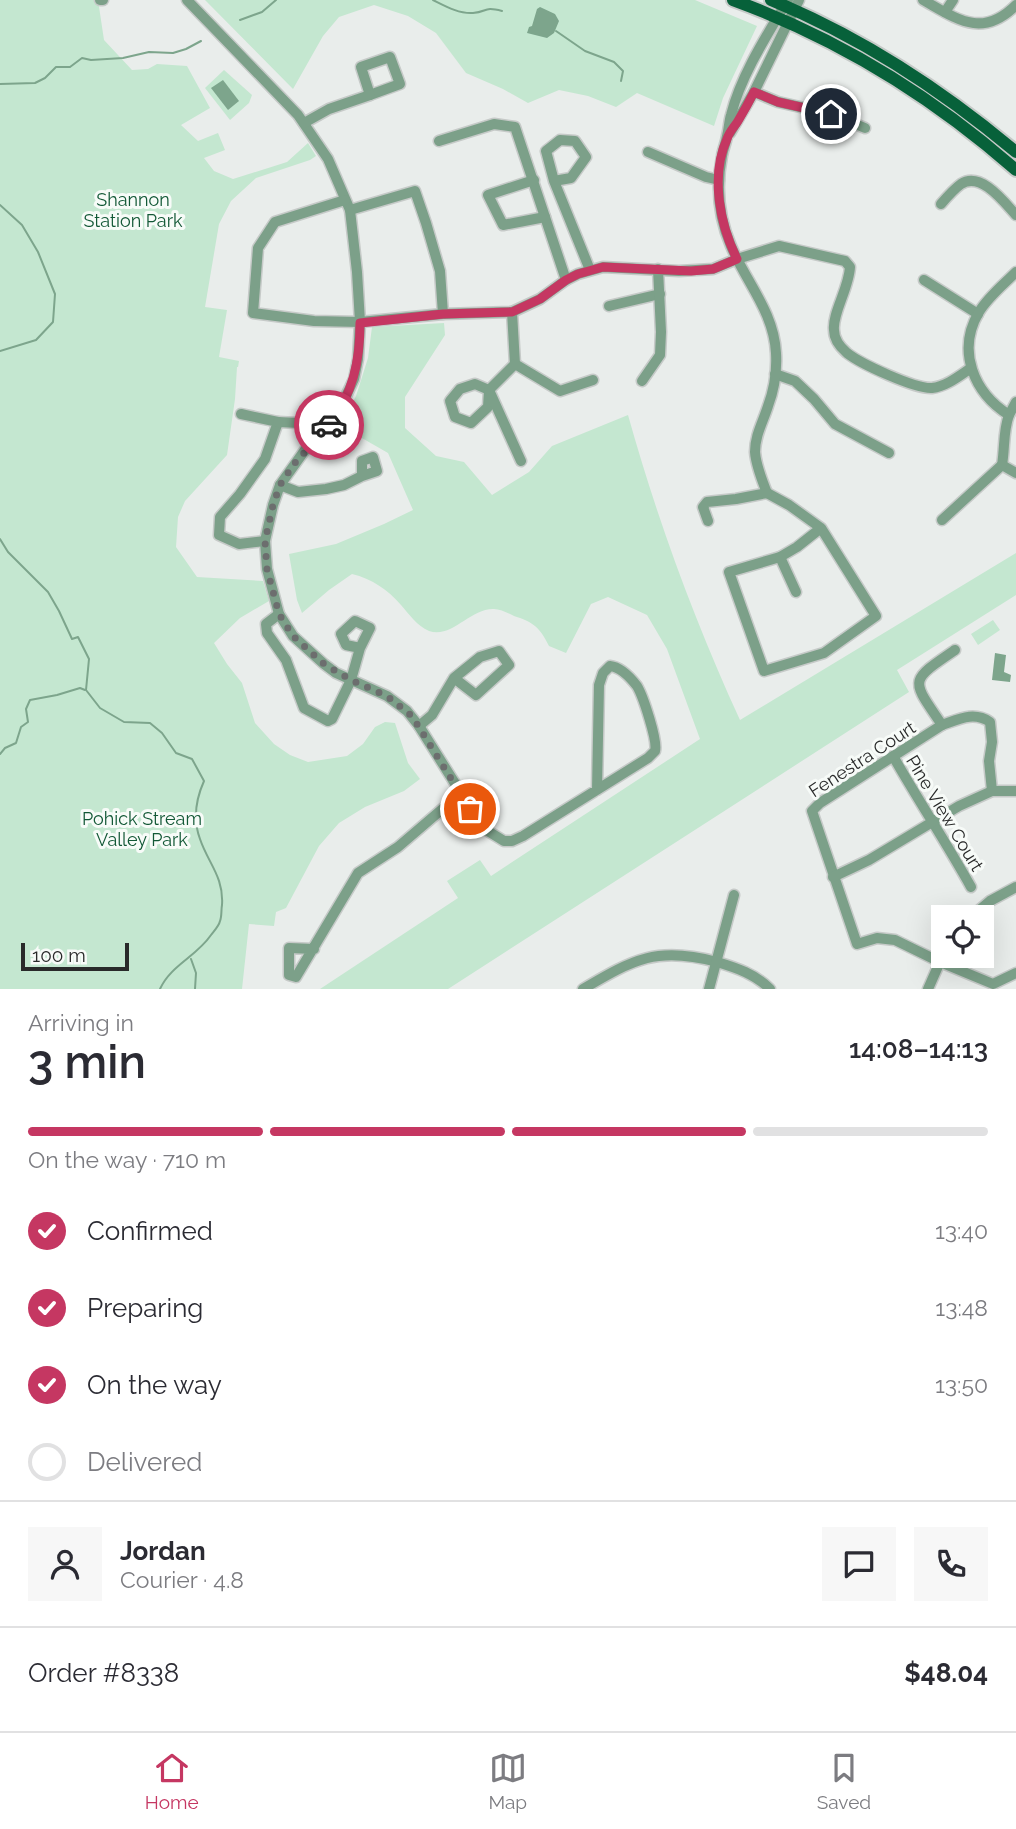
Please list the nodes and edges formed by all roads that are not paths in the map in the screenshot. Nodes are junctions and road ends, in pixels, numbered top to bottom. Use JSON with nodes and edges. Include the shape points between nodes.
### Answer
{"nodes":[{"id":1,"x":187,"y":0,"type":"edge"},
{"id":2,"x":733,"y":0,"type":"edge"},
{"id":3,"x":771,"y":0,"type":"edge"},
{"id":4,"x":923,"y":0,"type":"edge"},
{"id":5,"x":953,"y":0,"type":"edge"},
{"id":6,"x":792,"y":4,"type":"edge"},
{"id":7,"x":1016,"y":5,"type":"edge"},
{"id":8,"x":945,"y":12,"type":"junction"},
{"id":9,"x":783,"y":20,"type":"junction"},
{"id":10,"x":754,"y":92,"type":"junction"},
{"id":11,"x":370,"y":95,"type":"dead end"},
{"id":12,"x":304,"y":123,"type":"junction"},
{"id":13,"x":865,"y":128,"type":"dead end"},
{"id":14,"x":727,"y":137,"type":"junction"},
{"id":15,"x":439,"y":141,"type":"dead end"},
{"id":16,"x":648,"y":152,"type":"dead end"},
{"id":17,"x":1016,"y":152,"type":"edge"},
{"id":18,"x":1016,"y":170,"type":"edge"},
{"id":19,"x":534,"y":180,"type":"junction"},
{"id":20,"x":554,"y":180,"type":"junction"},
{"id":21,"x":719,"y":180,"type":"junction"},
{"id":22,"x":941,"y":204,"type":"dead end"},
{"id":23,"x":348,"y":205,"type":"junction"},
{"id":24,"x":1016,"y":215,"type":"edge"},
{"id":25,"x":545,"y":217,"type":"junction"},
{"id":26,"x":737,"y":259,"type":"junction"},
{"id":27,"x":658,"y":269,"type":"junction"},
{"id":28,"x":590,"y":270,"type":"junction"},
{"id":29,"x":1016,"y":272,"type":"edge"},
{"id":30,"x":566,"y":280,"type":"junction"},
{"id":31,"x":924,"y":280,"type":"dead end"},
{"id":32,"x":660,"y":294,"type":"junction"},
{"id":33,"x":609,"y":306,"type":"dead end"},
{"id":34,"x":512,"y":312,"type":"junction"},
{"id":35,"x":443,"y":314,"type":"junction"},
{"id":36,"x":978,"y":314,"type":"junction"},
{"id":37,"x":360,"y":323,"type":"junction"},
{"id":38,"x":515,"y":364,"type":"junction"},
{"id":39,"x":971,"y":368,"type":"junction"},
{"id":40,"x":775,"y":374,"type":"junction"},
{"id":41,"x":593,"y":380,"type":"dead end"},
{"id":42,"x":642,"y":381,"type":"dead end"},
{"id":43,"x":489,"y":390,"type":"junction"},
{"id":44,"x":1016,"y":402,"type":"edge"},
{"id":45,"x":241,"y":414,"type":"dead end"},
{"id":46,"x":1009,"y":415,"type":"junction"},
{"id":47,"x":278,"y":422,"type":"junction"},
{"id":48,"x":318,"y":438,"type":"junction"},
{"id":49,"x":889,"y":453,"type":"dead end"},
{"id":50,"x":521,"y":461,"type":"dead end"},
{"id":51,"x":1002,"y":464,"type":"junction"},
{"id":52,"x":1016,"y":473,"type":"edge"},
{"id":53,"x":362,"y":476,"type":"dead end"},
{"id":54,"x":280,"y":485,"type":"junction"},
{"id":55,"x":767,"y":493,"type":"junction"},
{"id":56,"x":942,"y":520,"type":"dead end"},
{"id":57,"x":708,"y":521,"type":"dead end"},
{"id":58,"x":821,"y":528,"type":"junction"},
{"id":59,"x":265,"y":541,"type":"junction"},
{"id":60,"x":780,"y":557,"type":"junction"},
{"id":61,"x":796,"y":592,"type":"dead end"},
{"id":62,"x":279,"y":614,"type":"junction"},
{"id":63,"x":360,"y":648,"type":"dead end"},
{"id":64,"x":956,"y":650,"type":"dead end"},
{"id":65,"x":454,"y":678,"type":"junction"},
{"id":66,"x":351,"y":680,"type":"junction"},
{"id":67,"x":942,"y":725,"type":"junction"},
{"id":68,"x":419,"y":726,"type":"junction"},
{"id":69,"x":893,"y":756,"type":"junction"},
{"id":70,"x":597,"y":790,"type":"junction"},
{"id":71,"x":992,"y":791,"type":"junction"},
{"id":72,"x":1016,"y":791,"type":"edge"},
{"id":73,"x":461,"y":793,"type":"junction"},
{"id":74,"x":932,"y":821,"type":"junction"},
{"id":75,"x":833,"y":877,"type":"junction"},
{"id":76,"x":971,"y":887,"type":"dead end"},
{"id":77,"x":1016,"y":887,"type":"edge"},
{"id":78,"x":734,"y":895,"type":"dead end"},
{"id":79,"x":985,"y":905,"type":"edge"},
{"id":80,"x":314,"y":949,"type":"dead end"},
{"id":81,"x":931,"y":954,"type":"edge"},
{"id":82,"x":716,"y":962,"type":"junction"},
{"id":83,"x":937,"y":968,"type":"edge"},
{"id":84,"x":961,"y":968,"type":"edge"},
{"id":85,"x":1016,"y":973,"type":"edge"},
{"id":86,"x":583,"y":989,"type":"edge"},
{"id":87,"x":709,"y":989,"type":"edge"},
{"id":88,"x":770,"y":989,"type":"edge"},
{"id":89,"x":928,"y":989,"type":"edge"}],
"edges":[{"from":1,"to":12,"type":"street"},
{"from":2,"to":9,"type":"main road"},
{"from":3,"to":6,"type":"main road"},
{"from":4,"to":8,"type":"street"},
{"from":5,"to":8,"type":"street"},
{"from":6,"to":9,"type":"street"},
{"from":6,"to":17,"type":"main road","via":[[917,77]]},
{"from":7,"to":8,"type":"street","via":[[994,22],[980,24]]},
{"from":9,"to":10,"type":"street"},
{"from":9,"to":14,"type":"street","via":[[739,91]]},
{"from":9,"to":18,"type":"main road","via":[[902,84]]},
{"from":10,"to":13,"type":"street"},
{"from":10,"to":14,"type":"street"},
{"from":11,"to":12,"type":"street"},
{"from":12,"to":23,"type":"street","via":[[328,159]]},
{"from":14,"to":21,"type":"street"},
{"from":15,"to":19,"type":"street","via":[[494,124],[515,127]]},
{"from":16,"to":21,"type":"street"},
{"from":19,"to":25,"type":"street"},
{"from":19,"to":25,"type":"street","via":[[488,195],[503,225]]},
{"from":20,"to":20,"type":"street","via":[[546,152],[559,140],[575,141],[586,157],[570,178]]},
{"from":20,"to":28,"type":"street"},
{"from":21,"to":26,"type":"street","via":[[724,227]]},
{"from":22,"to":24,"type":"street","via":[[960,184],[978,181]]},
{"from":23,"to":35,"type":"street","via":[[415,191],[440,271]]},
{"from":23,"to":37,"type":"street"},
{"from":23,"to":37,"type":"street","via":[[275,222],[258,248],[253,313]]},
{"from":25,"to":30,"type":"street"},
{"from":26,"to":27,"type":"street","via":[[713,269]]},
{"from":26,"to":39,"type":"street","via":[[779,246],[845,261],[850,276],[833,329],[849,354],[918,387],[944,385]]},
{"from":26,"to":40,"type":"street","via":[[769,318]]},
{"from":27,"to":28,"type":"street"},
{"from":27,"to":32,"type":"street"},
{"from":28,"to":30,"type":"street"},
{"from":29,"to":36,"type":"street"},
{"from":30,"to":34,"type":"street"},
{"from":31,"to":36,"type":"street"},
{"from":32,"to":33,"type":"street"},
{"from":32,"to":42,"type":"street","via":[[660,355]]},
{"from":34,"to":35,"type":"street"},
{"from":34,"to":38,"type":"street"},
{"from":35,"to":37,"type":"street"},
{"from":36,"to":39,"type":"street","via":[[968,347]]},
{"from":37,"to":48,"type":"street","via":[[354,379],[340,409]]},
{"from":38,"to":41,"type":"street","via":[[560,391]]},
{"from":38,"to":43,"type":"street"},
{"from":39,"to":46,"type":"street","via":[[992,403]]},
{"from":40,"to":49,"type":"street","via":[[795,382],[835,425]]},
{"from":40,"to":55,"type":"street","via":[[755,448]]},
{"from":43,"to":43,"type":"street","via":[[488,407],[471,423],[455,417],[450,401],[460,389],[475,384]]},
{"from":43,"to":50,"type":"street"},
{"from":44,"to":46,"type":"street"},
{"from":45,"to":47,"type":"street"},
{"from":46,"to":51,"type":"street"},
{"from":47,"to":48,"type":"street","via":[[299,423]]},
{"from":47,"to":59,"type":"street","via":[[265,459],[220,517],[219,535],[239,544]]},
{"from":48,"to":54,"type":"street"},
{"from":51,"to":52,"type":"street"},
{"from":51,"to":56,"type":"street"},
{"from":53,"to":54,"type":"street","via":[[326,489],[298,492]]},
{"from":54,"to":59,"type":"street"},
{"from":55,"to":57,"type":"street","via":[[707,502],[703,507]]},
{"from":55,"to":58,"type":"street"},
{"from":58,"to":60,"type":"street"},
{"from":58,"to":60,"type":"street","via":[[876,616],[824,653],[764,671],[729,572]]},
{"from":59,"to":62,"type":"street"},
{"from":60,"to":61,"type":"street"},
{"from":62,"to":66,"type":"street","via":[[312,654]]},
{"from":62,"to":66,"type":"street","via":[[265,627],[286,660],[304,708],[330,720]]},
{"from":63,"to":66,"type":"street"},
{"from":64,"to":67,"type":"street","name":"Fenestra Court","via":[[920,677],[919,690]]},
{"from":65,"to":65,"type":"street","via":[[476,695],[509,664],[499,651],[480,657]]},
{"from":65,"to":68,"type":"street","via":[[432,715]]},
{"from":66,"to":68,"type":"street","via":[[387,696]]},
{"from":67,"to":69,"type":"street","name":"Fenestra Court"},
{"from":67,"to":71,"type":"street","name":"Fenestra Court","via":[[975,716],[990,722]]},
{"from":68,"to":73,"type":"street"},
{"from":69,"to":74,"type":"street","name":"Pine View Court"},
{"from":69,"to":75,"type":"street","name":"Fenestra Court","via":[[812,811]]},
{"from":70,"to":70,"type":"street","via":[[598,691],[610,666],[636,685],[656,744],[653,754]]},
{"from":70,"to":73,"type":"street","via":[[512,841],[478,825]]},
{"from":71,"to":72,"type":"street"},
{"from":71,"to":74,"type":"street"},
{"from":73,"to":80,"type":"street","via":[[398,847],[358,873]]},
{"from":74,"to":75,"type":"street"},
{"from":74,"to":76,"type":"street","name":"Pine View Court"},
{"from":75,"to":81,"type":"street","name":"Fenestra Court","via":[[858,944],[877,937]]},
{"from":77,"to":79,"type":"street"},
{"from":78,"to":82,"type":"street"},
{"from":82,"to":86,"type":"street","via":[[654,956],[622,966]]},
{"from":82,"to":87,"type":"street"},
{"from":82,"to":88,"type":"street","via":[[750,973]]},
{"from":83,"to":89,"type":"street"},
{"from":84,"to":85,"type":"street","via":[[993,984]]}]}
